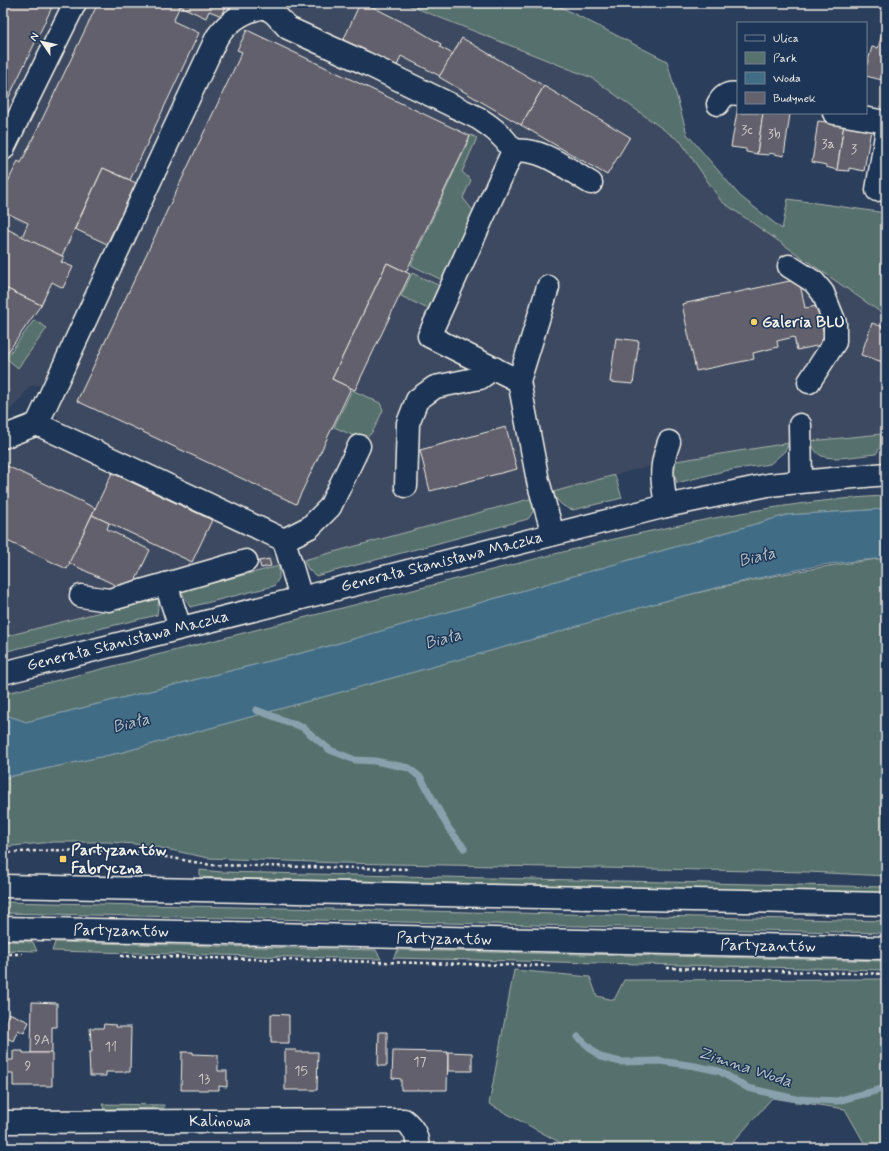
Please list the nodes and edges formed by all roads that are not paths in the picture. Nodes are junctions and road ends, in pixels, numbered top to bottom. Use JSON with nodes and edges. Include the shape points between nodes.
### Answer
{"nodes":[{"id":1,"x":75,"y":3,"type":"edge"},
{"id":2,"x":737,"y":94,"type":"edge"},
{"id":3,"x":718,"y":104,"type":"dead end"},
{"id":4,"x":840,"y":114,"type":"edge"},
{"id":5,"x":886,"y":122,"type":"edge"},
{"id":6,"x":886,"y":135,"type":"edge"},
{"id":7,"x":3,"y":149,"type":"edge"},
{"id":8,"x":513,"y":151,"type":"junction"},
{"id":9,"x":591,"y":183,"type":"dead end"},
{"id":10,"x":877,"y":190,"type":"dead end"},
{"id":11,"x":789,"y":266,"type":"dead end"},
{"id":12,"x":548,"y":287,"type":"dead end"},
{"id":13,"x":494,"y":368,"type":"junction"},
{"id":14,"x":519,"y":381,"type":"junction"},
{"id":15,"x":810,"y":382,"type":"dead end"},
{"id":16,"x":37,"y":424,"type":"junction"},
{"id":17,"x":800,"y":425,"type":"dead end"},
{"id":18,"x":3,"y":437,"type":"edge"},
{"id":19,"x":668,"y":442,"type":"dead end"},
{"id":20,"x":359,"y":446,"type":"dead end"},
{"id":21,"x":886,"y":474,"type":"edge"},
{"id":22,"x":801,"y":481,"type":"junction"},
{"id":23,"x":406,"y":486,"type":"dead end"},
{"id":24,"x":666,"y":506,"type":"junction"},
{"id":25,"x":553,"y":534,"type":"junction"},
{"id":26,"x":284,"y":540,"type":"junction"},
{"id":27,"x":246,"y":562,"type":"dead end"},
{"id":28,"x":166,"y":584,"type":"junction"},
{"id":29,"x":81,"y":596,"type":"dead end"},
{"id":30,"x":301,"y":598,"type":"junction"},
{"id":31,"x":180,"y":628,"type":"junction"},
{"id":32,"x":3,"y":673,"type":"edge"},
{"id":33,"x":3,"y":886,"type":"edge"},
{"id":34,"x":886,"y":904,"type":"edge"},
{"id":35,"x":3,"y":928,"type":"edge"},
{"id":36,"x":886,"y":948,"type":"edge"},
{"id":37,"x":3,"y":1122,"type":"edge"},
{"id":38,"x":418,"y":1148,"type":"edge"}],
"edges":[{"from":1,"to":7,"type":"main road"},
{"from":2,"to":3,"type":"main road","via":[[721,97]]},
{"from":4,"to":5,"type":"main road"},
{"from":6,"to":10,"type":"main road"},
{"from":8,"to":9,"type":"main road","via":[[542,154]]},
{"from":8,"to":13,"type":"main road","via":[[429,336]]},
{"from":8,"to":16,"type":"main road","via":[[501,135],[478,118],[288,28],[270,9],[258,8],[234,19],[217,37]]},
{"from":11,"to":15,"type":"main road","via":[[814,282],[823,293],[835,323],[835,342]]},
{"from":12,"to":14,"type":"main road"},
{"from":13,"to":14,"type":"main road"},
{"from":13,"to":23,"type":"main road","via":[[480,378],[435,387],[417,400],[408,423]]},
{"from":14,"to":25,"type":"main road","via":[[538,481]]},
{"from":16,"to":18,"type":"main road"},
{"from":16,"to":26,"type":"main road"},
{"from":17,"to":22,"type":"main road"},
{"from":19,"to":24,"type":"main road","via":[[661,477]]},
{"from":20,"to":26,"type":"main road","via":[[330,507],[310,527]]},
{"from":21,"to":22,"type":"main road","name":"Generała Stanisława Maczka"},
{"from":22,"to":24,"type":"main road","name":"Generała Stanisława Maczka"},
{"from":24,"to":25,"type":"main road","name":"Generała Stanisława Maczka"},
{"from":25,"to":30,"type":"main road","name":"Generała Stanisława Maczka"},
{"from":26,"to":30,"type":"main road"},
{"from":27,"to":28,"type":"main road"},
{"from":28,"to":29,"type":"main road","via":[[109,600]]},
{"from":28,"to":31,"type":"main road"},
{"from":30,"to":31,"type":"main road","name":"Generała Stanisława Maczka"},
{"from":31,"to":32,"type":"main road","name":"Generała Stanisława Maczka"},
{"from":33,"to":34,"type":"main road"},
{"from":35,"to":36,"type":"main road","name":"Partyzantów"},
{"from":37,"to":38,"type":"main road","name":"Kalinowa","via":[[404,1120],[413,1127],[418,1139]]}]}
